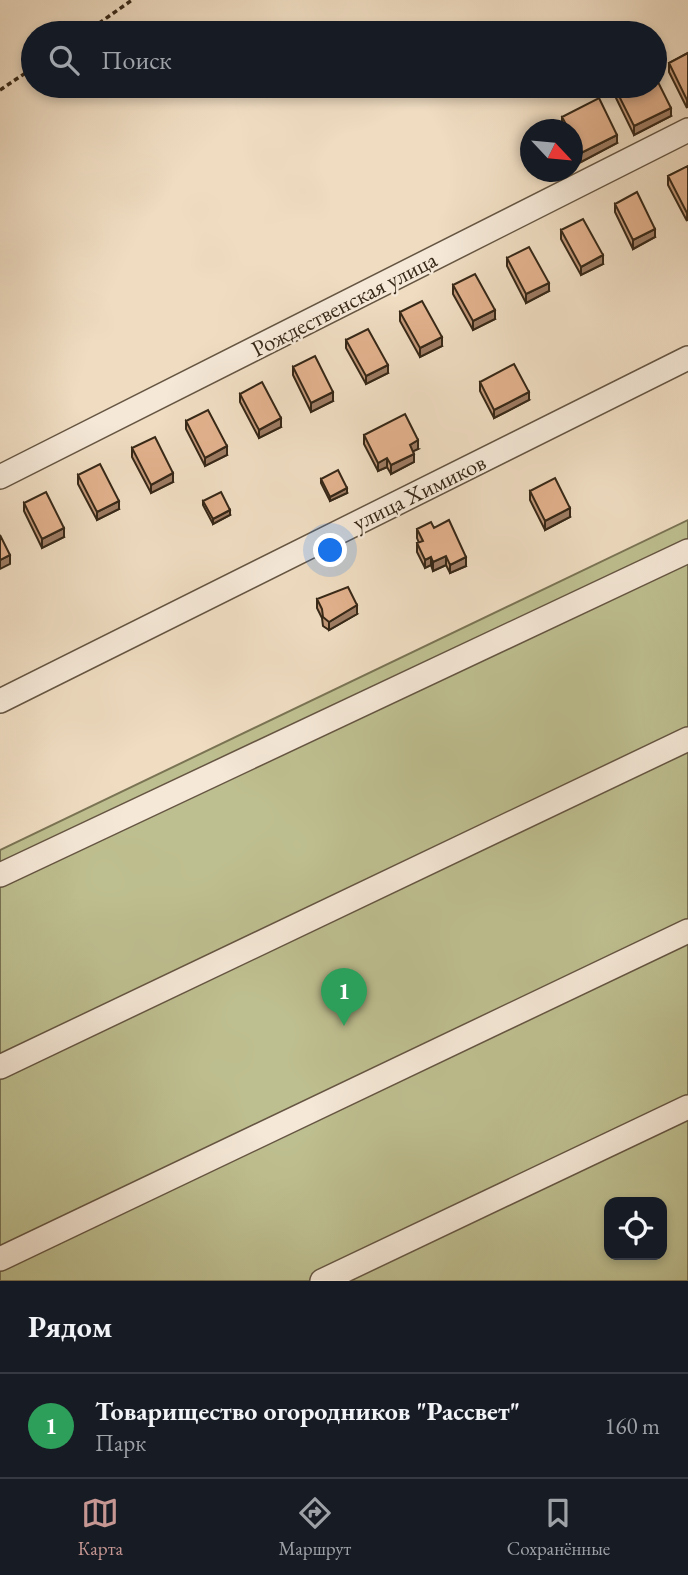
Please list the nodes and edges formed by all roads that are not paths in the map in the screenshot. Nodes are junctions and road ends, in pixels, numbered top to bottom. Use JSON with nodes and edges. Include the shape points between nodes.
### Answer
{"nodes":[{"id":1,"x":688,"y":130,"type":"edge"},
{"id":2,"x":688,"y":358,"type":"edge"},
{"id":3,"x":0,"y":477,"type":"edge"},
{"id":4,"x":688,"y":551,"type":"edge"},
{"id":5,"x":0,"y":701,"type":"edge"},
{"id":6,"x":688,"y":739,"type":"edge"},
{"id":7,"x":0,"y":875,"type":"edge"},
{"id":8,"x":688,"y":931,"type":"edge"},
{"id":9,"x":0,"y":1067,"type":"edge"},
{"id":10,"x":688,"y":1107,"type":"edge"},
{"id":11,"x":0,"y":1259,"type":"edge"},
{"id":12,"x":321,"y":1281,"type":"edge"}],
"edges":[{"from":1,"to":3,"type":"street","name":"Рождественская улица"},
{"from":2,"to":5,"type":"street","name":"улица Химиков"},
{"from":4,"to":7,"type":"street"},
{"from":6,"to":9,"type":"street"},
{"from":8,"to":11,"type":"street"},
{"from":10,"to":12,"type":"street"}]}
